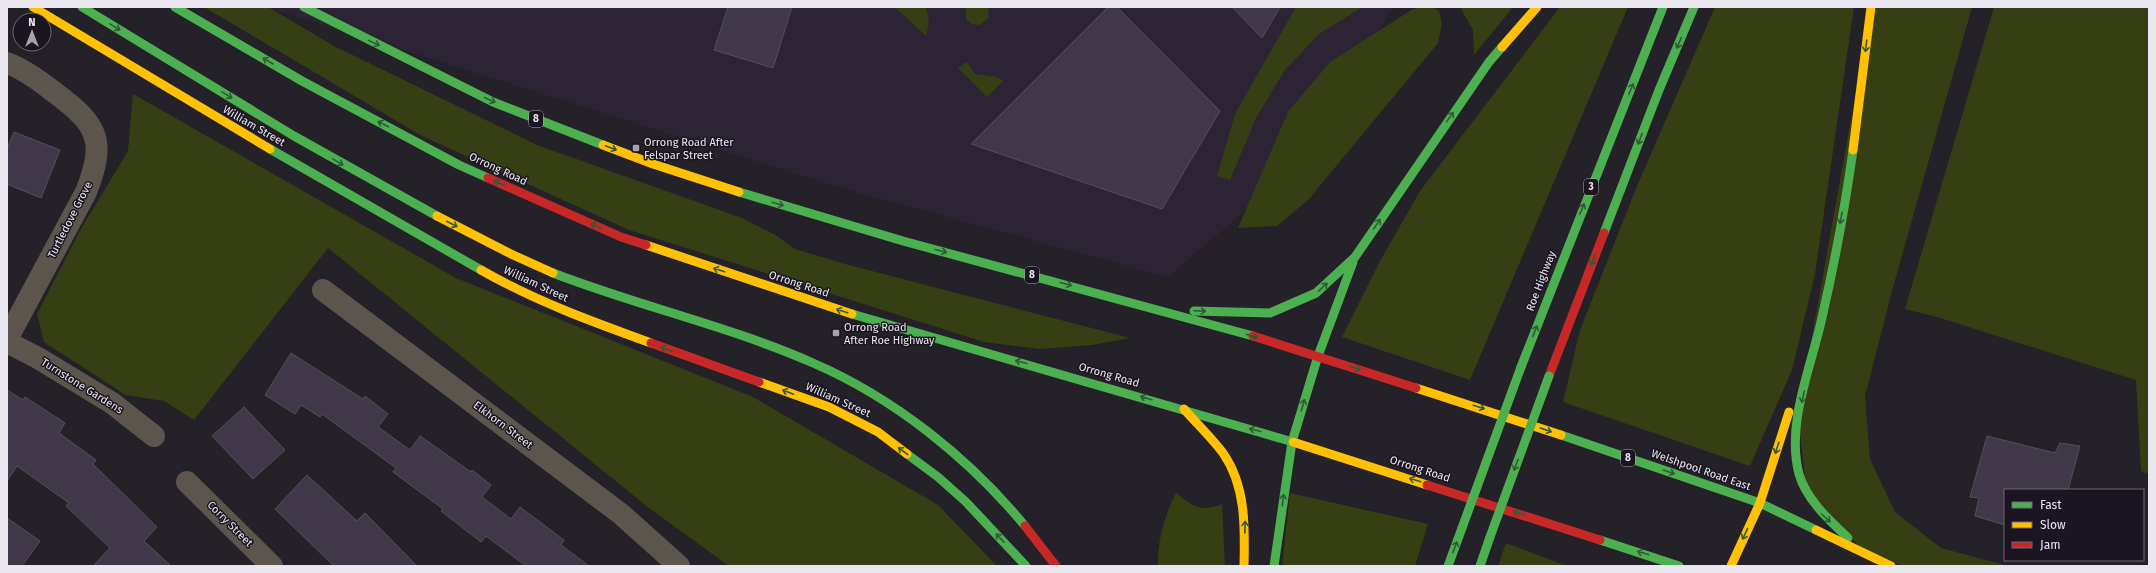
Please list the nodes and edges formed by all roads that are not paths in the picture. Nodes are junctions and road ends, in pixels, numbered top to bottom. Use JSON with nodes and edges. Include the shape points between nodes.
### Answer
{"nodes":[{"id":1,"x":34,"y":7,"type":"edge"},
{"id":2,"x":82,"y":7,"type":"edge"},
{"id":3,"x":175,"y":7,"type":"edge"},
{"id":4,"x":304,"y":7,"type":"edge"},
{"id":5,"x":1537,"y":7,"type":"edge"},
{"id":6,"x":1663,"y":7,"type":"edge"},
{"id":7,"x":1694,"y":7,"type":"edge"},
{"id":8,"x":1871,"y":7,"type":"edge"},
{"id":9,"x":7,"y":63,"type":"edge"},
{"id":10,"x":1355,"y":257,"type":"junction"},
{"id":11,"x":323,"y":290,"type":"dead end"},
{"id":12,"x":1825,"y":305,"type":"junction"},
{"id":13,"x":1161,"y":310,"type":"junction"},
{"id":14,"x":7,"y":339,"type":"edge"},
{"id":15,"x":7,"y":342,"type":"edge"},
{"id":16,"x":1318,"y":356,"type":"junction"},
{"id":17,"x":1184,"y":409,"type":"junction"},
{"id":18,"x":154,"y":436,"type":"dead end"},
{"id":19,"x":1292,"y":442,"type":"junction"},
{"id":20,"x":187,"y":482,"type":"dead end"},
{"id":21,"x":1760,"y":503,"type":"junction"},
{"id":22,"x":1866,"y":554,"type":"junction"},
{"id":23,"x":272,"y":566,"type":"edge"},
{"id":24,"x":679,"y":566,"type":"edge"},
{"id":25,"x":1026,"y":566,"type":"edge"},
{"id":26,"x":1056,"y":566,"type":"edge"},
{"id":27,"x":1244,"y":566,"type":"edge"},
{"id":28,"x":1274,"y":566,"type":"edge"},
{"id":29,"x":1448,"y":566,"type":"edge"},
{"id":30,"x":1480,"y":566,"type":"edge"},
{"id":31,"x":1679,"y":566,"type":"edge"},
{"id":32,"x":1730,"y":566,"type":"edge"},
{"id":33,"x":1891,"y":566,"type":"edge"}],
"edges":[{"from":25,"to":1,"type":"main road","name":"William Street","one_way":true,"via":[[966,502],[938,477],[878,432],[829,407],[575,316],[503,283],[205,112]]},
{"from":2,"to":26,"type":"main road","name":"William Street","one_way":true,"via":[[378,186],[514,256],[588,286],[788,353],[839,376],[887,403],[951,451],[1012,510]]},
{"from":17,"to":3,"type":"main road","name":"Orrong Road","one_way":true,"via":[[885,325],[621,237],[459,165],[302,81]]},
{"from":4,"to":13,"type":"main road","number":"8","one_way":true,"via":[[493,102],[653,164],[903,241]]},
{"from":10,"to":5,"type":"main road","one_way":true,"via":[[1488,62]]},
{"from":29,"to":6,"type":"main road","name":"Roe Highway","number":"3","one_way":true,"bridge":true,"via":[[1521,367]]},
{"from":7,"to":30,"type":"main road","one_way":true,"bridge":true,"via":[[1659,90],[1549,376]]},
{"from":8,"to":12,"type":"main road","one_way":true,"via":[[1849,179]]},
{"from":9,"to":14,"type":"street","name":"Turtledove Grove","via":[[45,85],[80,112],[92,128],[97,149],[95,171],[86,192]]},
{"from":13,"to":10,"type":"main road","one_way":true,"via":[[1270,313],[1316,293]]},
{"from":10,"to":16,"type":"main road"},
{"from":11,"to":24,"type":"street","name":"Elkhorn Street","via":[[621,514]]},
{"from":12,"to":21,"type":"main road","one_way":true},
{"from":12,"to":22,"type":"main road","one_way":true,"via":[[1798,415],[1795,442],[1797,468],[1821,513]]},
{"from":13,"to":16,"type":"main road","number":"8","one_way":true},
{"from":15,"to":18,"type":"street","name":"Turnstone Gardens","via":[[112,403]]},
{"from":19,"to":16,"type":"main road","one_way":true},
{"from":16,"to":21,"type":"main road","name":"Welshpool Road East","number":"8","one_way":true,"via":[[1496,413]]},
{"from":19,"to":17,"type":"main road","name":"Orrong Road","one_way":true},
{"from":27,"to":17,"type":"main road","one_way":true,"via":[[1245,513],[1238,481],[1227,460]]},
{"from":28,"to":19,"type":"main road","one_way":true},
{"from":31,"to":19,"type":"main road","name":"Orrong Road","one_way":true},
{"from":20,"to":23,"type":"street","name":"Corry Street"},
{"from":21,"to":22,"type":"main road","name":"Welshpool Road East","number":"8"},
{"from":21,"to":32,"type":"main road","one_way":true},
{"from":22,"to":33,"type":"main road","name":"Welshpool Road East","number":"8"}]}
